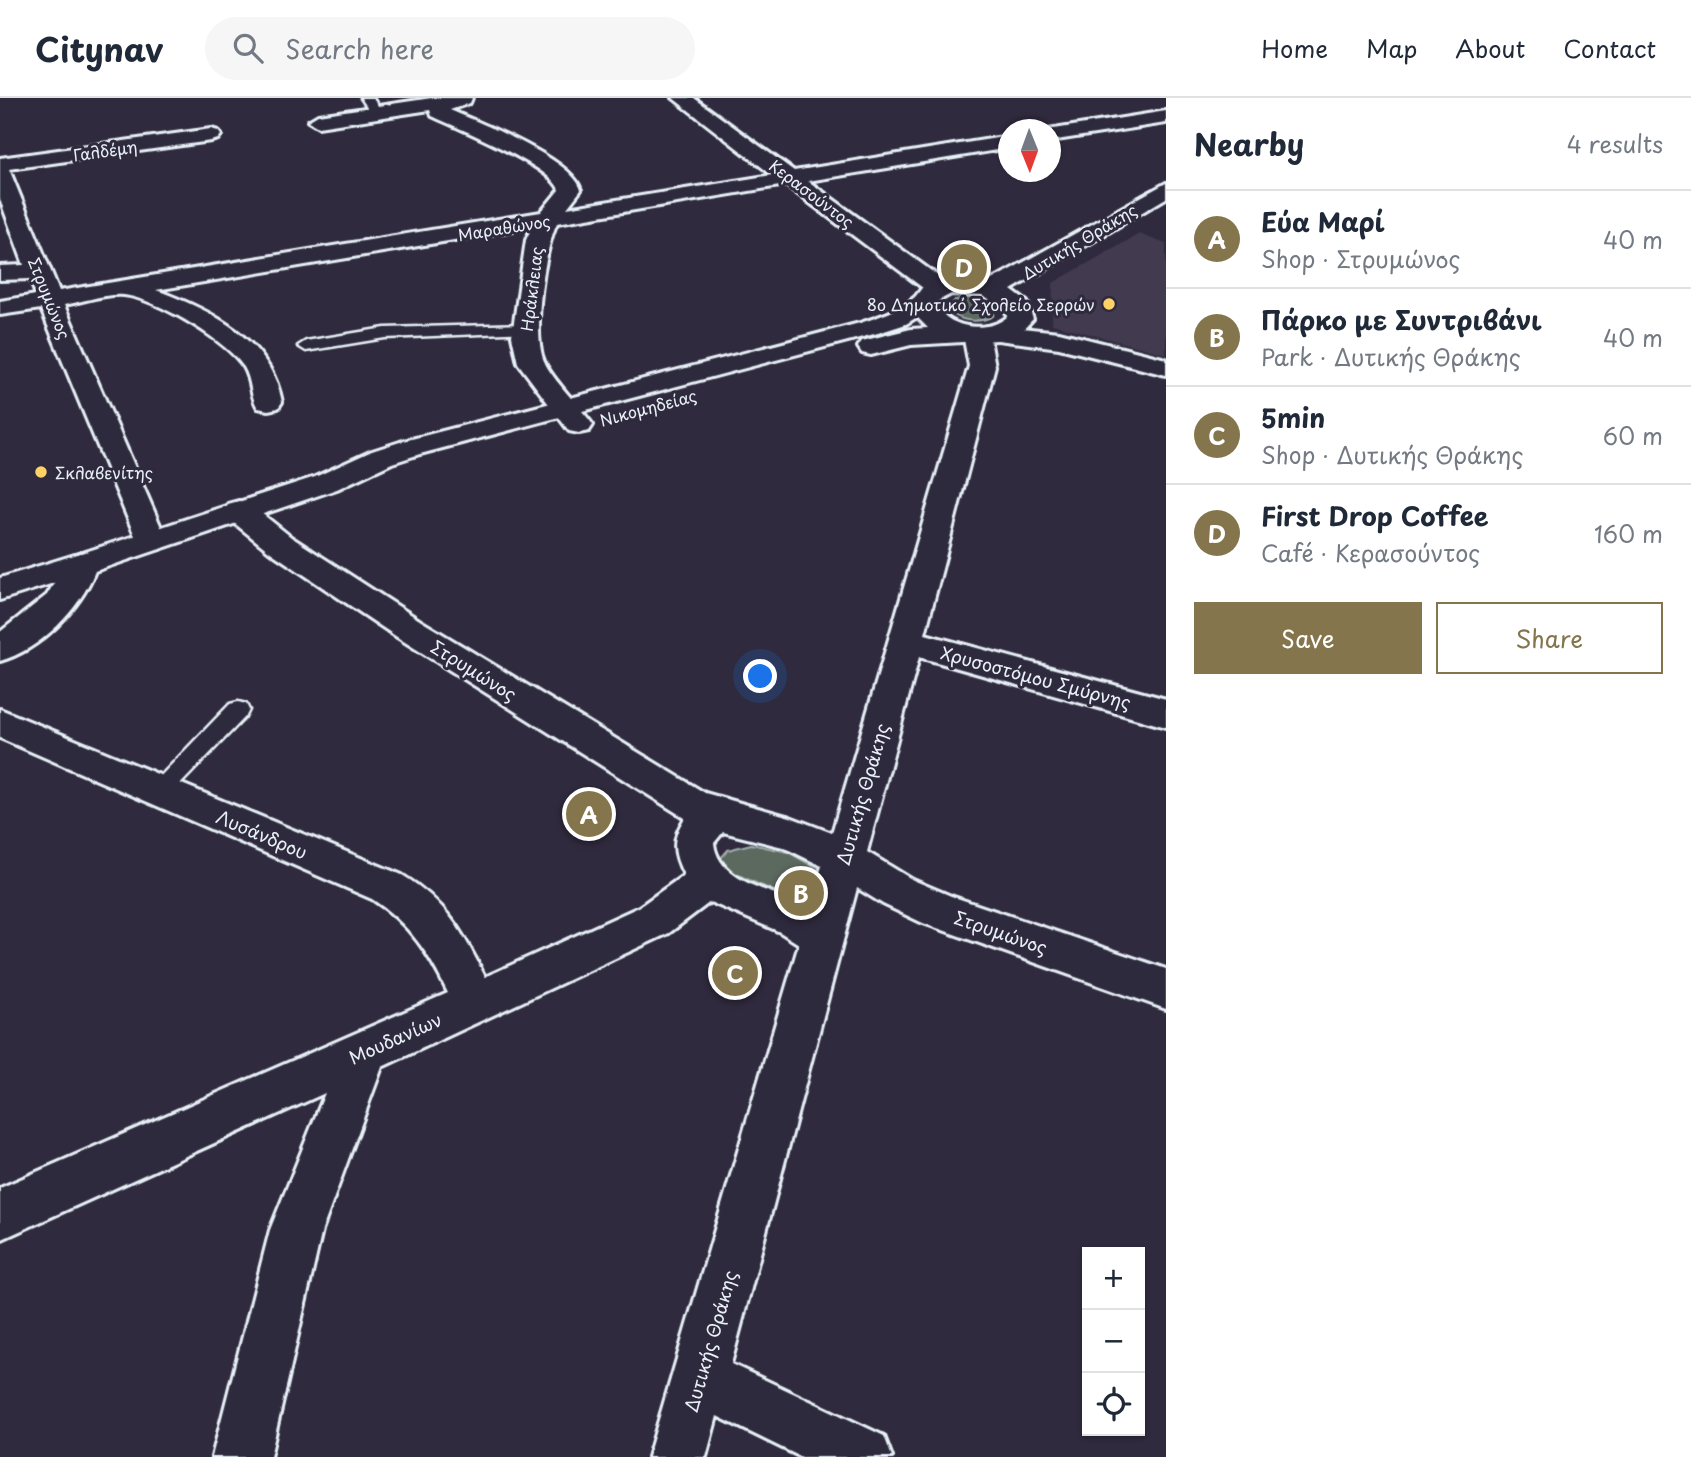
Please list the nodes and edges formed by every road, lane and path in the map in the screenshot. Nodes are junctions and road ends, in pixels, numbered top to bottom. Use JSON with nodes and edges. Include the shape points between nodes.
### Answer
{"nodes":[{"id":1,"x":682,"y":98,"type":"edge"},
{"id":2,"x":459,"y":100,"type":"edge"},
{"id":3,"x":372,"y":105,"type":"edge"},
{"id":4,"x":1166,"y":117,"type":"edge"},
{"id":5,"x":318,"y":121,"type":"dead end"},
{"id":6,"x":1061,"y":133,"type":"edge"},
{"id":7,"x":211,"y":135,"type":"dead end"},
{"id":8,"x":998,"y":144,"type":"edge"},
{"id":9,"x":0,"y":164,"type":"edge"},
{"id":10,"x":0,"y":171,"type":"edge"},
{"id":11,"x":792,"y":178,"type":"junction"},
{"id":12,"x":1166,"y":189,"type":"edge"},
{"id":13,"x":547,"y":220,"type":"junction"},
{"id":14,"x":38,"y":271,"type":"junction"},
{"id":15,"x":0,"y":274,"type":"edge"},
{"id":16,"x":125,"y":288,"type":"junction"},
{"id":17,"x":991,"y":291,"type":"junction"},
{"id":18,"x":932,"y":295,"type":"junction"},
{"id":19,"x":50,"y":300,"type":"junction"},
{"id":20,"x":0,"y":308,"type":"edge"},
{"id":21,"x":526,"y":329,"type":"junction"},
{"id":22,"x":980,"y":333,"type":"junction"},
{"id":23,"x":306,"y":346,"type":"dead end"},
{"id":24,"x":1166,"y":367,"type":"edge"},
{"id":25,"x":268,"y":402,"type":"dead end"},
{"id":26,"x":572,"y":416,"type":"junction"},
{"id":27,"x":239,"y":512,"type":"junction"},
{"id":28,"x":151,"y":541,"type":"junction"},
{"id":29,"x":81,"y":564,"type":"junction"},
{"id":30,"x":0,"y":589,"type":"edge"},
{"id":31,"x":906,"y":641,"type":"junction"},
{"id":32,"x":0,"y":649,"type":"edge"},
{"id":33,"x":238,"y":710,"type":"dead end"},
{"id":34,"x":1166,"y":713,"type":"edge"},
{"id":35,"x":0,"y":723,"type":"edge"},
{"id":36,"x":160,"y":791,"type":"junction"},
{"id":37,"x":719,"y":815,"type":"junction"},
{"id":38,"x":844,"y":858,"type":"junction"},
{"id":39,"x":709,"y":879,"type":"junction"},
{"id":40,"x":822,"y":937,"type":"junction"},
{"id":41,"x":1166,"y":989,"type":"edge"},
{"id":42,"x":475,"y":1003,"type":"junction"},
{"id":43,"x":365,"y":1052,"type":"junction"},
{"id":44,"x":0,"y":1214,"type":"edge"},
{"id":45,"x":700,"y":1378,"type":"junction"},
{"id":46,"x":241,"y":1457,"type":"edge"},
{"id":47,"x":677,"y":1457,"type":"edge"},
{"id":48,"x":863,"y":1457,"type":"edge"}],
"edges":[{"from":1,"to":11,"type":"street","name":"Κερασούντος"},
{"from":2,"to":3,"type":"street"},
{"from":2,"to":13,"type":"street","name":"Ηράκλειας","via":[[439,112],[498,138],[568,182],[570,190]]},
{"from":3,"to":5,"type":"street"},
{"from":4,"to":6,"type":"street"},
{"from":7,"to":9,"type":"street","name":"Γαλδέμη"},
{"from":8,"to":11,"type":"street","name":"Μαραθώνος"},
{"from":10,"to":14,"type":"street","name":"Στρυμώνος"},
{"from":11,"to":13,"type":"street","name":"Μαραθώνος"},
{"from":11,"to":18,"type":"street","name":"Κερασούντος"},
{"from":12,"to":17,"type":"street","name":"Δυτικής Θράκης"},
{"from":13,"to":16,"type":"street","name":"Μαραθώνος"},
{"from":13,"to":21,"type":"street","name":"Ηράκλειας","via":[[537,240]]},
{"from":14,"to":15,"type":"street"},
{"from":14,"to":19,"type":"street","name":"Στρυμώνος"},
{"from":16,"to":19,"type":"street","name":"Μαραθώνος"},
{"from":16,"to":25,"type":"street","via":[[174,303],[234,342],[256,365]]},
{"from":17,"to":18,"type":"street","via":[[960,286]]},
{"from":17,"to":22,"type":"street","via":[[1013,302],[1021,313],[1017,324]]},
{"from":18,"to":22,"type":"street","name":"Κερασούντος","via":[[926,314],[933,320],[953,330]]},
{"from":18,"to":26,"type":"street","name":"Νικομηδείας","via":[[897,319]]},
{"from":19,"to":20,"type":"street","name":"Μαραθώνος"},
{"from":19,"to":28,"type":"street","name":"Στρυμώνος"},
{"from":21,"to":23,"type":"lane","via":[[385,333]]},
{"from":21,"to":26,"type":"street","name":"Ηράκλειας","via":[[531,363]]},
{"from":22,"to":24,"type":"street","via":[[1059,340]]},
{"from":22,"to":26,"type":"street","name":"Νικομηδείας","via":[[898,340]]},
{"from":22,"to":31,"type":"street","name":"Δυτικής Θράκης","via":[[981,374]]},
{"from":26,"to":27,"type":"street","name":"Νικομηδείας","via":[[421,468],[326,483]]},
{"from":27,"to":28,"type":"street","name":"Νικομηδείας"},
{"from":27,"to":37,"type":"street","name":"Στρυμώνος","via":[[409,629],[676,795]]},
{"from":28,"to":29,"type":"street","name":"Νικομηδείας"},
{"from":29,"to":30,"type":"street","name":"Νικομηδείας"},
{"from":29,"to":32,"type":"street","via":[[76,580],[53,610]]},
{"from":31,"to":34,"type":"street","name":"Χρυσοστόμου Σμύρνης"},
{"from":31,"to":38,"type":"street","name":"Δυτικής Θράκης"},
{"from":33,"to":36,"type":"lane"},
{"from":35,"to":36,"type":"street","name":"Λυσάνδρου"},
{"from":36,"to":42,"type":"street","name":"Λυσάνδρου","via":[[409,900],[440,932]]},
{"from":37,"to":38,"type":"street","name":"Στρυμώνος","via":[[790,833]]},
{"from":37,"to":39,"type":"street","via":[[702,825],[694,841],[697,860]]},
{"from":38,"to":40,"type":"street","name":"Δυτικής Θράκης"},
{"from":38,"to":41,"type":"street","name":"Στρυμώνος","via":[[898,892],[938,910]]},
{"from":39,"to":40,"type":"street","via":[[738,898],[790,917]]},
{"from":39,"to":42,"type":"street","name":"Μουδανίων","via":[[654,920]]},
{"from":40,"to":45,"type":"street","name":"Δυτικής Θράκης"},
{"from":42,"to":43,"type":"street","name":"Μουδανίων"},
{"from":43,"to":44,"type":"street","name":"Μουδανίων"},
{"from":43,"to":46,"type":"street","via":[[296,1230]]},
{"from":45,"to":47,"type":"street","name":"Δυτικής Θράκης"},
{"from":45,"to":48,"type":"street"}]}
